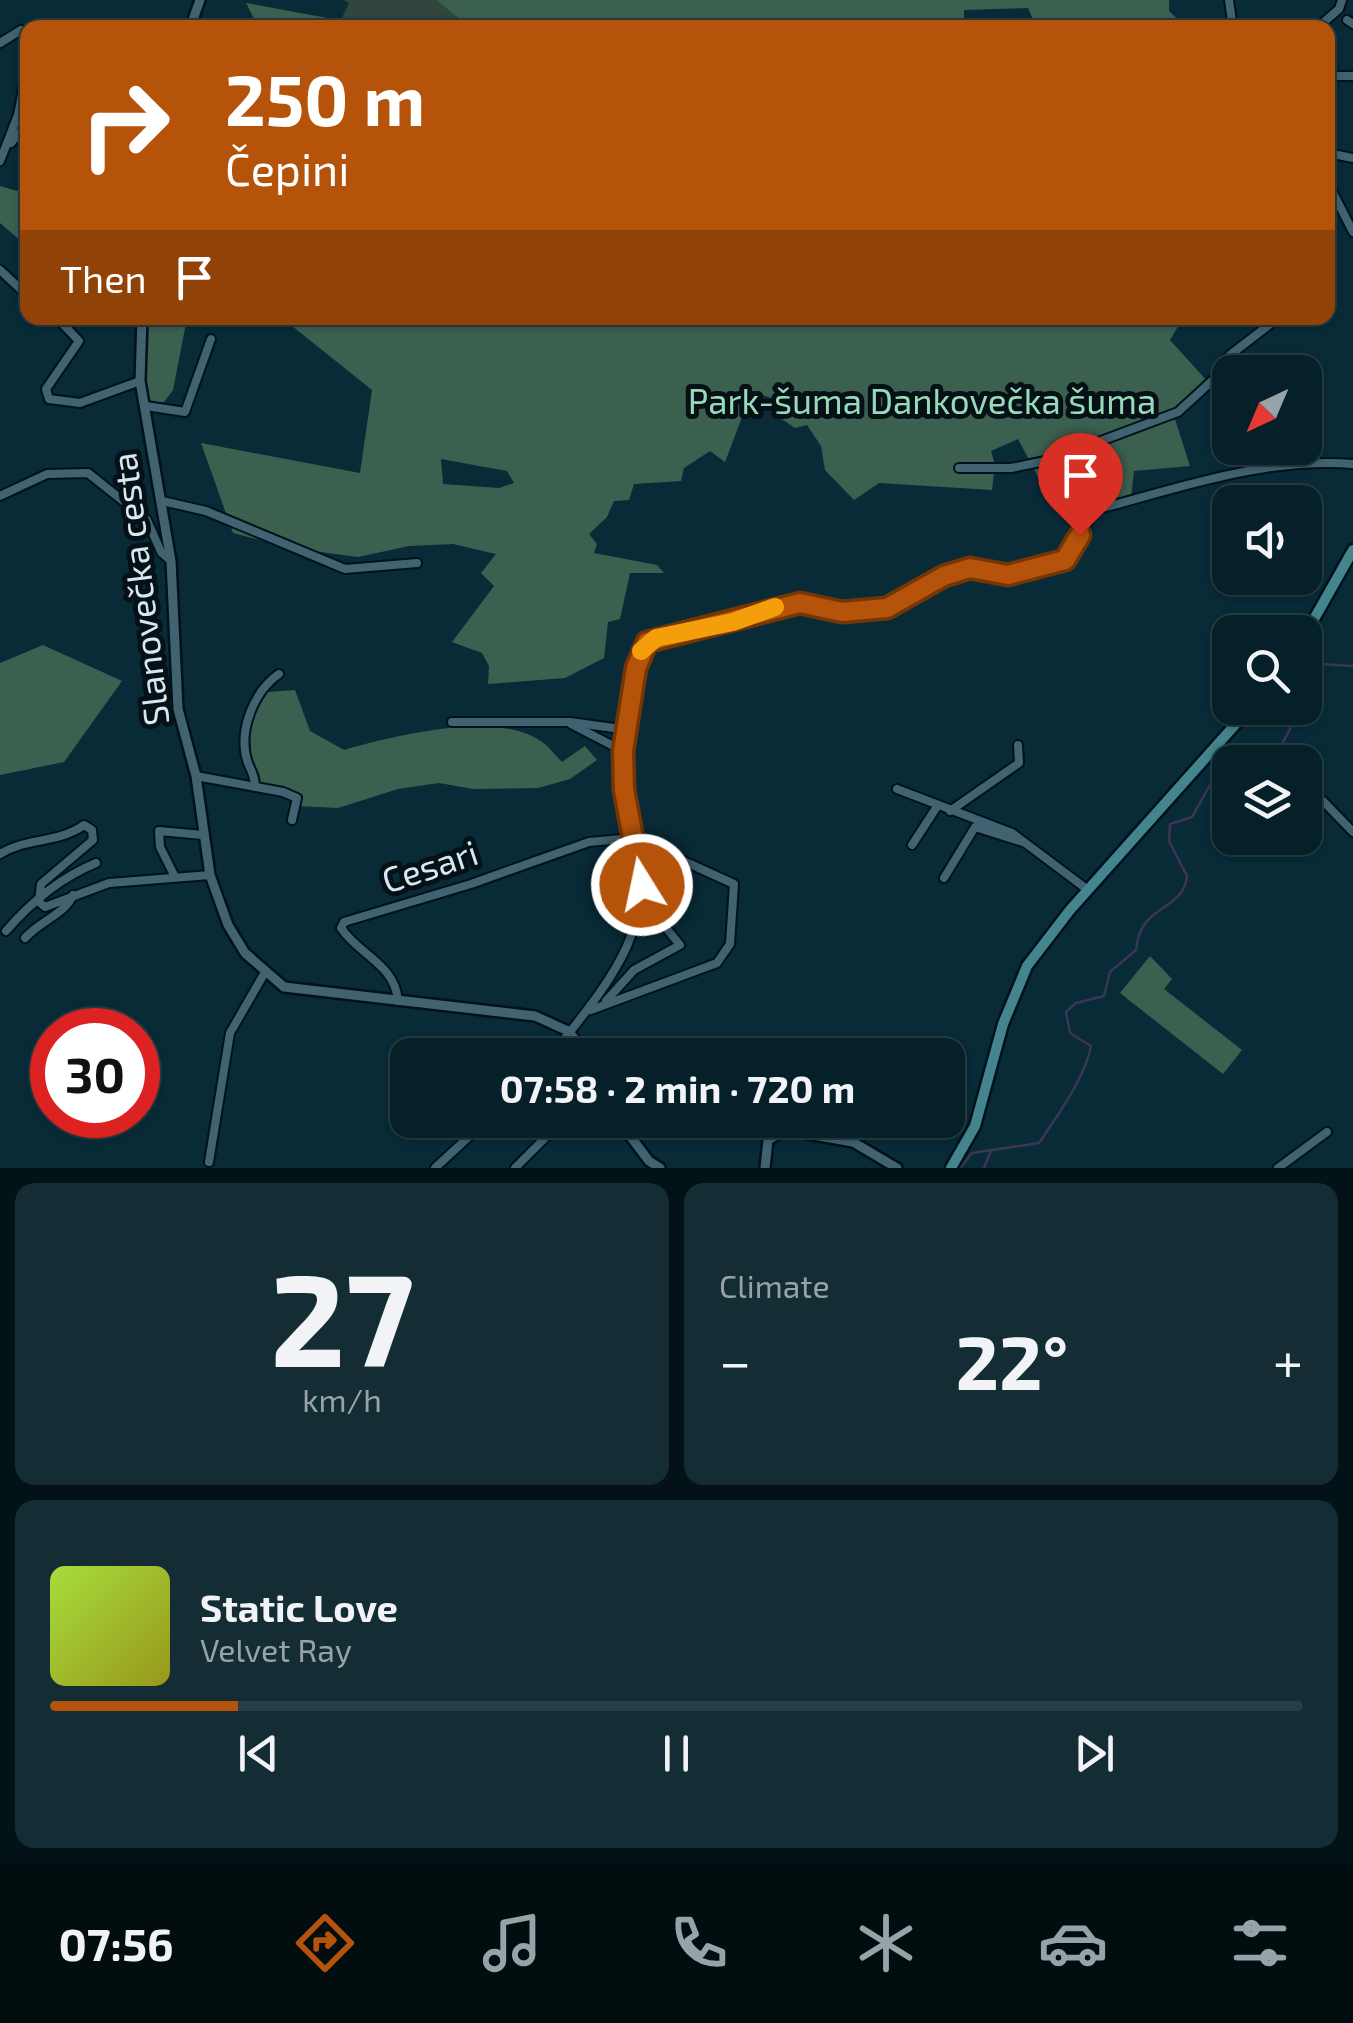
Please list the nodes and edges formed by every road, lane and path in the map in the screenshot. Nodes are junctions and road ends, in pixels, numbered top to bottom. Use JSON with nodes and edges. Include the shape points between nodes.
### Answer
{"nodes":[{"id":1,"x":1342,"y":0,"type":"edge"},
{"id":2,"x":1326,"y":20,"type":"edge"},
{"id":3,"x":20,"y":105,"type":"edge"},
{"id":4,"x":20,"y":131,"type":"edge"},
{"id":5,"x":4,"y":150,"type":"junction"},
{"id":6,"x":0,"y":161,"type":"edge"},
{"id":7,"x":1335,"y":201,"type":"edge"},
{"id":8,"x":1353,"y":232,"type":"edge"},
{"id":9,"x":0,"y":270,"type":"edge"},
{"id":10,"x":20,"y":289,"type":"edge"},
{"id":11,"x":64,"y":325,"type":"edge"},
{"id":12,"x":142,"y":325,"type":"edge"},
{"id":13,"x":1269,"y":325,"type":"edge"},
{"id":14,"x":211,"y":339,"type":"dead end"},
{"id":15,"x":140,"y":381,"type":"junction"},
{"id":16,"x":146,"y":406,"type":"junction"},
{"id":17,"x":1353,"y":464,"type":"edge"},
{"id":18,"x":958,"y":468,"type":"dead end"},
{"id":19,"x":0,"y":496,"type":"edge"},
{"id":20,"x":162,"y":501,"type":"junction"},
{"id":21,"x":1353,"y":550,"type":"edge"},
{"id":22,"x":172,"y":561,"type":"junction"},
{"id":23,"x":417,"y":563,"type":"dead end"},
{"id":24,"x":1316,"y":615,"type":"edge"},
{"id":25,"x":279,"y":674,"type":"dead end"},
{"id":26,"x":452,"y":722,"type":"dead end"},
{"id":27,"x":567,"y":722,"type":"junction"},
{"id":28,"x":629,"y":734,"type":"junction"},
{"id":29,"x":1018,"y":746,"type":"dead end"},
{"id":30,"x":623,"y":751,"type":"junction"},
{"id":31,"x":1212,"y":768,"type":"edge"},
{"id":32,"x":196,"y":776,"type":"junction"},
{"id":33,"x":255,"y":787,"type":"junction"},
{"id":34,"x":897,"y":789,"type":"dead end"},
{"id":35,"x":1322,"y":800,"type":"edge"},
{"id":36,"x":938,"y":805,"type":"junction"},
{"id":37,"x":950,"y":811,"type":"junction"},
{"id":38,"x":1353,"y":816,"type":"edge"},
{"id":39,"x":292,"y":820,"type":"dead end"},
{"id":40,"x":1350,"y":829,"type":"edge"},
{"id":41,"x":202,"y":835,"type":"junction"},
{"id":42,"x":633,"y":838,"type":"junction"},
{"id":43,"x":1023,"y":842,"type":"junction"},
{"id":44,"x":912,"y":845,"type":"dead end"},
{"id":45,"x":0,"y":854,"type":"edge"},
{"id":46,"x":96,"y":863,"type":"dead end"},
{"id":47,"x":210,"y":875,"type":"junction"},
{"id":48,"x":175,"y":877,"type":"junction"},
{"id":49,"x":944,"y":878,"type":"dead end"},
{"id":50,"x":1088,"y":890,"type":"junction"},
{"id":51,"x":74,"y":895,"type":"junction"},
{"id":52,"x":639,"y":895,"type":"junction"},
{"id":53,"x":39,"y":898,"type":"junction"},
{"id":54,"x":6,"y":931,"type":"dead end"},
{"id":55,"x":25,"y":938,"type":"dead end"},
{"id":56,"x":264,"y":974,"type":"junction"},
{"id":57,"x":398,"y":1000,"type":"junction"},
{"id":58,"x":603,"y":1005,"type":"junction"},
{"id":59,"x":588,"y":1011,"type":"junction"},
{"id":60,"x":568,"y":1031,"type":"junction"},
{"id":61,"x":564,"y":1038,"type":"edge"},
{"id":62,"x":574,"y":1038,"type":"edge"},
{"id":63,"x":1327,"y":1132,"type":"dead end"},
{"id":64,"x":468,"y":1138,"type":"edge"},
{"id":65,"x":545,"y":1138,"type":"edge"},
{"id":66,"x":629,"y":1138,"type":"edge"},
{"id":67,"x":209,"y":1162,"type":"dead end"},
{"id":68,"x":646,"y":1165,"type":"edge"},
{"id":69,"x":434,"y":1168,"type":"edge"},
{"id":70,"x":515,"y":1168,"type":"edge"},
{"id":71,"x":660,"y":1168,"type":"edge"},
{"id":72,"x":764,"y":1168,"type":"edge"},
{"id":73,"x":897,"y":1168,"type":"edge"},
{"id":74,"x":951,"y":1168,"type":"edge"},
{"id":75,"x":1278,"y":1168,"type":"edge"}],
"edges":[{"from":1,"to":2,"type":"street"},
{"from":3,"to":5,"type":"street"},
{"from":4,"to":5,"type":"street"},
{"from":5,"to":6,"type":"street"},
{"from":7,"to":8,"type":"street"},
{"from":9,"to":10,"type":"street"},
{"from":11,"to":15,"type":"street","via":[[79,341],[46,388],[49,399],[80,403]]},
{"from":12,"to":15,"type":"street","name":"Slanovečka cesta"},
{"from":13,"to":18,"type":"street","via":[[1230,355],[1178,412],[1050,460]]},
{"from":14,"to":16,"type":"street","via":[[184,412]]},
{"from":15,"to":16,"type":"street","name":"Slanovečka cesta"},
{"from":16,"to":20,"type":"street","name":"Slanovečka cesta"},
{"from":17,"to":28,"type":"street","via":[[1262,469],[1095,510],[1065,560],[1008,575],[970,568],[887,608],[842,612],[800,603],[647,642],[636,668]]},
{"from":19,"to":22,"type":"street","via":[[46,474],[88,472],[147,520]]},
{"from":20,"to":22,"type":"street","name":"Slanovečka cesta"},
{"from":20,"to":23,"type":"street","via":[[206,511],[345,569]]},
{"from":21,"to":24,"type":"main road"},
{"from":22,"to":32,"type":"street","name":"Slanovečka cesta","via":[[176,688]]},
{"from":25,"to":33,"type":"street","via":[[261,686],[251,710],[247,761]]},
{"from":26,"to":27,"type":"street"},
{"from":27,"to":28,"type":"street"},
{"from":27,"to":30,"type":"street"},
{"from":28,"to":30,"type":"street"},
{"from":29,"to":37,"type":"street","via":[[1020,762]]},
{"from":30,"to":42,"type":"street"},
{"from":31,"to":50,"type":"main road"},
{"from":32,"to":33,"type":"street"},
{"from":32,"to":41,"type":"street","name":"Slanovečka cesta"},
{"from":33,"to":39,"type":"street","via":[[297,798]]},
{"from":34,"to":36,"type":"street"},
{"from":35,"to":40,"type":"street"},
{"from":36,"to":37,"type":"street"},
{"from":36,"to":44,"type":"street"},
{"from":37,"to":43,"type":"street"},
{"from":38,"to":40,"type":"street"},
{"from":41,"to":47,"type":"street","name":"Slanovečka cesta"},
{"from":41,"to":48,"type":"street","via":[[159,831]]},
{"from":42,"to":52,"type":"street","via":[[646,862]]},
{"from":42,"to":57,"type":"street","name":"Cesari","via":[[589,842],[344,922],[340,928],[348,938],[389,972]]},
{"from":42,"to":58,"type":"street","via":[[734,884],[730,944],[699,972]]},
{"from":43,"to":49,"type":"street","via":[[974,828]]},
{"from":43,"to":50,"type":"street"},
{"from":45,"to":53,"type":"street","via":[[19,844],[60,840],[84,825],[92,830],[94,840],[50,872]]},
{"from":46,"to":53,"type":"street"},
{"from":47,"to":48,"type":"street"},
{"from":47,"to":56,"type":"street","name":"Slanovečka cesta","via":[[228,925]]},
{"from":48,"to":51,"type":"street","via":[[109,883]]},
{"from":50,"to":74,"type":"main road","via":[[1027,966],[1003,1024],[979,1115]]},
{"from":51,"to":53,"type":"street","via":[[45,907]]},
{"from":51,"to":55,"type":"street"},
{"from":52,"to":58,"type":"street","via":[[680,945],[634,970]]},
{"from":52,"to":59,"type":"street","via":[[628,945]]},
{"from":53,"to":54,"type":"street"},
{"from":56,"to":57,"type":"street","via":[[284,987]]},
{"from":56,"to":67,"type":"street","via":[[230,1033]]},
{"from":57,"to":60,"type":"street","via":[[535,1016]]},
{"from":58,"to":59,"type":"street"},
{"from":59,"to":60,"type":"street"},
{"from":60,"to":61,"type":"street"},
{"from":60,"to":62,"type":"street"},
{"from":63,"to":75,"type":"street"},
{"from":64,"to":69,"type":"street"},
{"from":65,"to":70,"type":"street"},
{"from":66,"to":68,"type":"street"},
{"from":68,"to":71,"type":"street"},
{"from":72,"to":73,"type":"street","via":[[768,1140],[785,1130],[853,1142]]}]}
